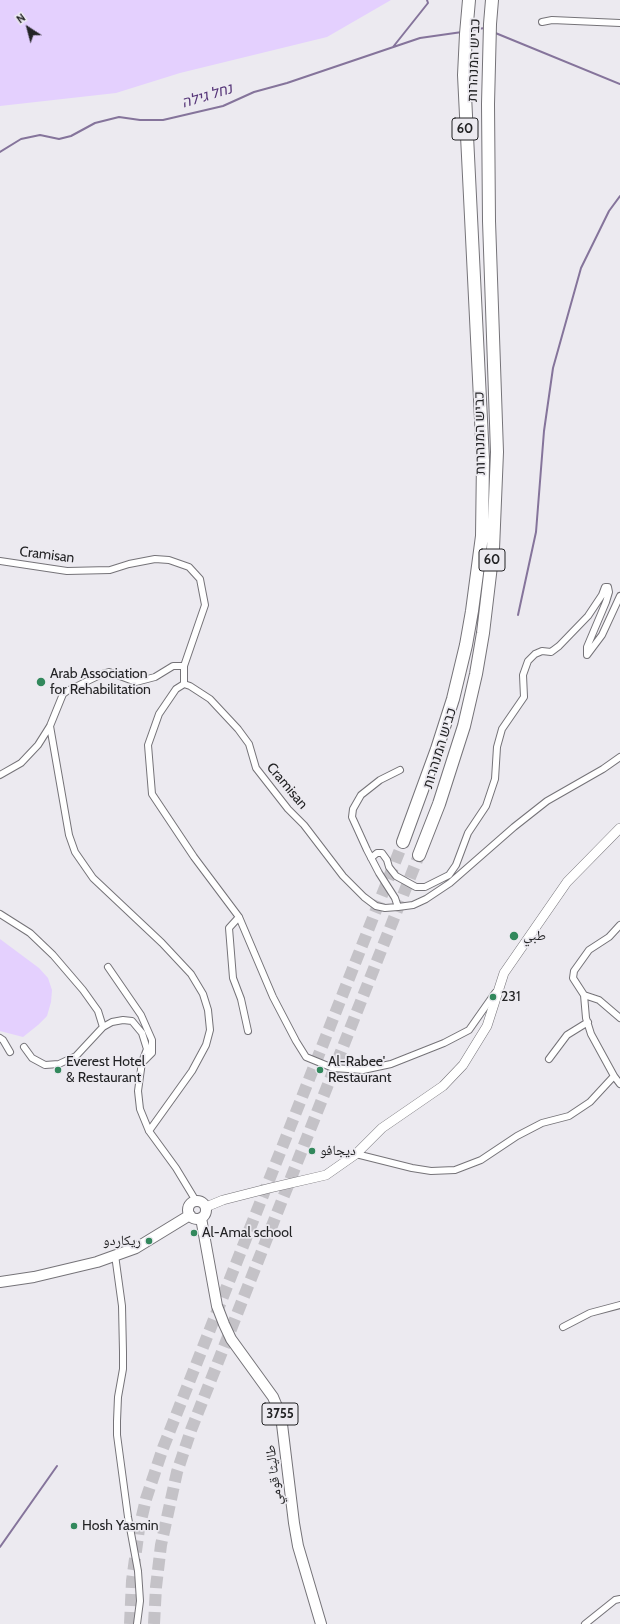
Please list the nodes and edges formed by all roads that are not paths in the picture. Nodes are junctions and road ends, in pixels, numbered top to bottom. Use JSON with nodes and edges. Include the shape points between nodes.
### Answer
{"nodes":[{"id":1,"x":469,"y":0,"type":"edge"},
{"id":2,"x":492,"y":0,"type":"edge"},
{"id":3,"x":542,"y":22,"type":"dead end"},
{"id":4,"x":620,"y":23,"type":"edge"},
{"id":5,"x":0,"y":561,"type":"edge"},
{"id":6,"x":620,"y":596,"type":"edge"},
{"id":7,"x":184,"y":666,"type":"junction"},
{"id":8,"x":184,"y":684,"type":"junction"},
{"id":9,"x":50,"y":726,"type":"junction"},
{"id":10,"x":620,"y":757,"type":"edge"},
{"id":11,"x":400,"y":770,"type":"dead end"},
{"id":12,"x":0,"y":775,"type":"edge"},
{"id":13,"x":620,"y":828,"type":"edge"},
{"id":14,"x":403,"y":842,"type":"tunnel mouth"},
{"id":15,"x":419,"y":856,"type":"tunnel mouth"},
{"id":16,"x":371,"y":858,"type":"junction"},
{"id":17,"x":398,"y":907,"type":"junction"},
{"id":18,"x":0,"y":914,"type":"edge"},
{"id":19,"x":239,"y":917,"type":"junction"},
{"id":20,"x":620,"y":925,"type":"edge"},
{"id":21,"x":108,"y":967,"type":"dead end"},
{"id":22,"x":498,"y":989,"type":"junction"},
{"id":23,"x":584,"y":996,"type":"junction"},
{"id":24,"x":620,"y":1018,"type":"edge"},
{"id":25,"x":588,"y":1022,"type":"junction"},
{"id":26,"x":103,"y":1027,"type":"junction"},
{"id":27,"x":248,"y":1031,"type":"dead end"},
{"id":28,"x":0,"y":1038,"type":"edge"},
{"id":29,"x":24,"y":1046,"type":"dead end"},
{"id":30,"x":10,"y":1052,"type":"dead end"},
{"id":31,"x":548,"y":1059,"type":"dead end"},
{"id":32,"x":142,"y":1062,"type":"junction"},
{"id":33,"x":614,"y":1076,"type":"junction"},
{"id":34,"x":620,"y":1084,"type":"edge"},
{"id":35,"x":150,"y":1131,"type":"junction"},
{"id":36,"x":356,"y":1154,"type":"junction"},
{"id":37,"x":196,"y":1201,"type":"junction"},
{"id":38,"x":206,"y":1207,"type":"junction"},
{"id":39,"x":190,"y":1215,"type":"junction"},
{"id":40,"x":201,"y":1218,"type":"junction"},
{"id":41,"x":115,"y":1255,"type":"junction"},
{"id":42,"x":0,"y":1282,"type":"edge"},
{"id":43,"x":620,"y":1304,"type":"edge"},
{"id":44,"x":563,"y":1327,"type":"dead end"},
{"id":45,"x":620,"y":1599,"type":"edge"},
{"id":46,"x":137,"y":1624,"type":"edge"},
{"id":47,"x":321,"y":1624,"type":"edge"},
{"id":48,"x":585,"y":1624,"type":"edge"}],
"edges":[{"from":1,"to":14,"type":"highway","name":"כביש המנהרות","number":"60","via":[[464,75],[483,460],[482,536],[466,644],[453,699]]},
{"from":2,"to":15,"type":"highway","name":"כביש המנהרות","number":"60","via":[[488,70],[496,452],[493,549],[477,667],[464,726]]},
{"from":3,"to":4,"type":"street","via":[[552,20]]},
{"from":5,"to":7,"type":"street","name":"Cramisan","via":[[86,572],[110,570],[155,559],[169,560],[189,567],[200,579],[204,605]]},
{"from":6,"to":16,"type":"street","via":[[602,635],[588,656],[587,647],[606,602],[608,587],[605,587],[588,616],[559,646],[551,652],[542,651],[535,654],[528,661],[523,675],[524,697],[502,729],[497,747],[495,779],[486,806],[468,833],[456,865],[449,875],[425,887],[416,887],[396,876],[382,853],[377,853]]},
{"from":7,"to":8,"type":"street","name":"Cramisan"},
{"from":7,"to":9,"type":"street","via":[[173,666],[155,677],[136,682],[109,672],[91,678],[63,694]]},
{"from":8,"to":17,"type":"street","name":"Cramisan","via":[[210,699],[238,729],[249,744],[256,768],[343,876],[376,906]]},
{"from":8,"to":19,"type":"street","via":[[176,689],[159,714],[148,744],[152,794]]},
{"from":9,"to":12,"type":"street","via":[[38,745],[21,763]]},
{"from":9,"to":35,"type":"street","via":[[69,835],[75,852],[93,878],[191,974],[203,994],[208,1010],[210,1030],[206,1046],[192,1071]]},
{"from":10,"to":17,"type":"street","name":"Cramisan","via":[[547,801],[450,883],[426,899],[413,905]]},
{"from":11,"to":16,"type":"street","via":[[367,788],[353,809],[352,817]]},
{"from":13,"to":22,"type":"street","via":[[567,882],[504,972]]},
{"from":16,"to":17,"type":"street"},
{"from":18,"to":26,"type":"street","via":[[30,934],[53,955],[98,1011]]},
{"from":19,"to":22,"type":"street","via":[[273,997],[296,1041],[306,1057],[333,1068],[363,1070],[391,1064],[444,1043],[469,1030]]},
{"from":19,"to":27,"type":"street","via":[[229,928],[233,978]]},
{"from":20,"to":23,"type":"street","via":[[609,937],[589,950],[574,971],[573,978]]},
{"from":21,"to":32,"type":"street","via":[[141,1015],[152,1040],[152,1053]]},
{"from":22,"to":36,"type":"street","via":[[487,1026],[463,1065],[443,1086],[382,1128]]},
{"from":23,"to":24,"type":"street","via":[[599,1000]]},
{"from":23,"to":25,"type":"street"},
{"from":25,"to":31,"type":"street","via":[[567,1035]]},
{"from":25,"to":33,"type":"street","via":[[591,1034]]},
{"from":26,"to":29,"type":"street","via":[[76,1056],[59,1064],[45,1065],[32,1058]]},
{"from":26,"to":32,"type":"street","via":[[112,1022],[132,1021],[142,1033],[147,1049]]},
{"from":28,"to":30,"type":"street"},
{"from":32,"to":35,"type":"street","via":[[138,1091],[140,1109]]},
{"from":33,"to":34,"type":"street"},
{"from":33,"to":36,"type":"street","via":[[590,1102],[568,1116],[536,1126],[481,1160],[455,1170],[431,1171],[412,1168]]},
{"from":35,"to":37,"type":"street"},
{"from":36,"to":38,"type":"street","via":[[326,1175],[223,1200]]},
{"from":37,"to":38,"type":"main road","via":[[201,1201]]},
{"from":37,"to":39,"type":"main road","via":[[189,1206]]},
{"from":38,"to":40,"type":"main road","via":[[206,1212]]},
{"from":39,"to":40,"type":"main road","via":[[195,1219]]},
{"from":39,"to":41,"type":"main road","via":[[136,1248]]},
{"from":40,"to":47,"type":"main road","name":"طاليثا قومي","number":"3755","via":[[221,1318],[231,1339],[273,1396],[281,1416],[298,1546]]},
{"from":41,"to":42,"type":"main road","via":[[64,1271]]},
{"from":41,"to":46,"type":"street","via":[[122,1306],[123,1363],[118,1397],[117,1435],[138,1571],[140,1601]]},
{"from":43,"to":44,"type":"street","via":[[590,1313]]},
{"from":45,"to":48,"type":"street","via":[[615,1600]]}]}
